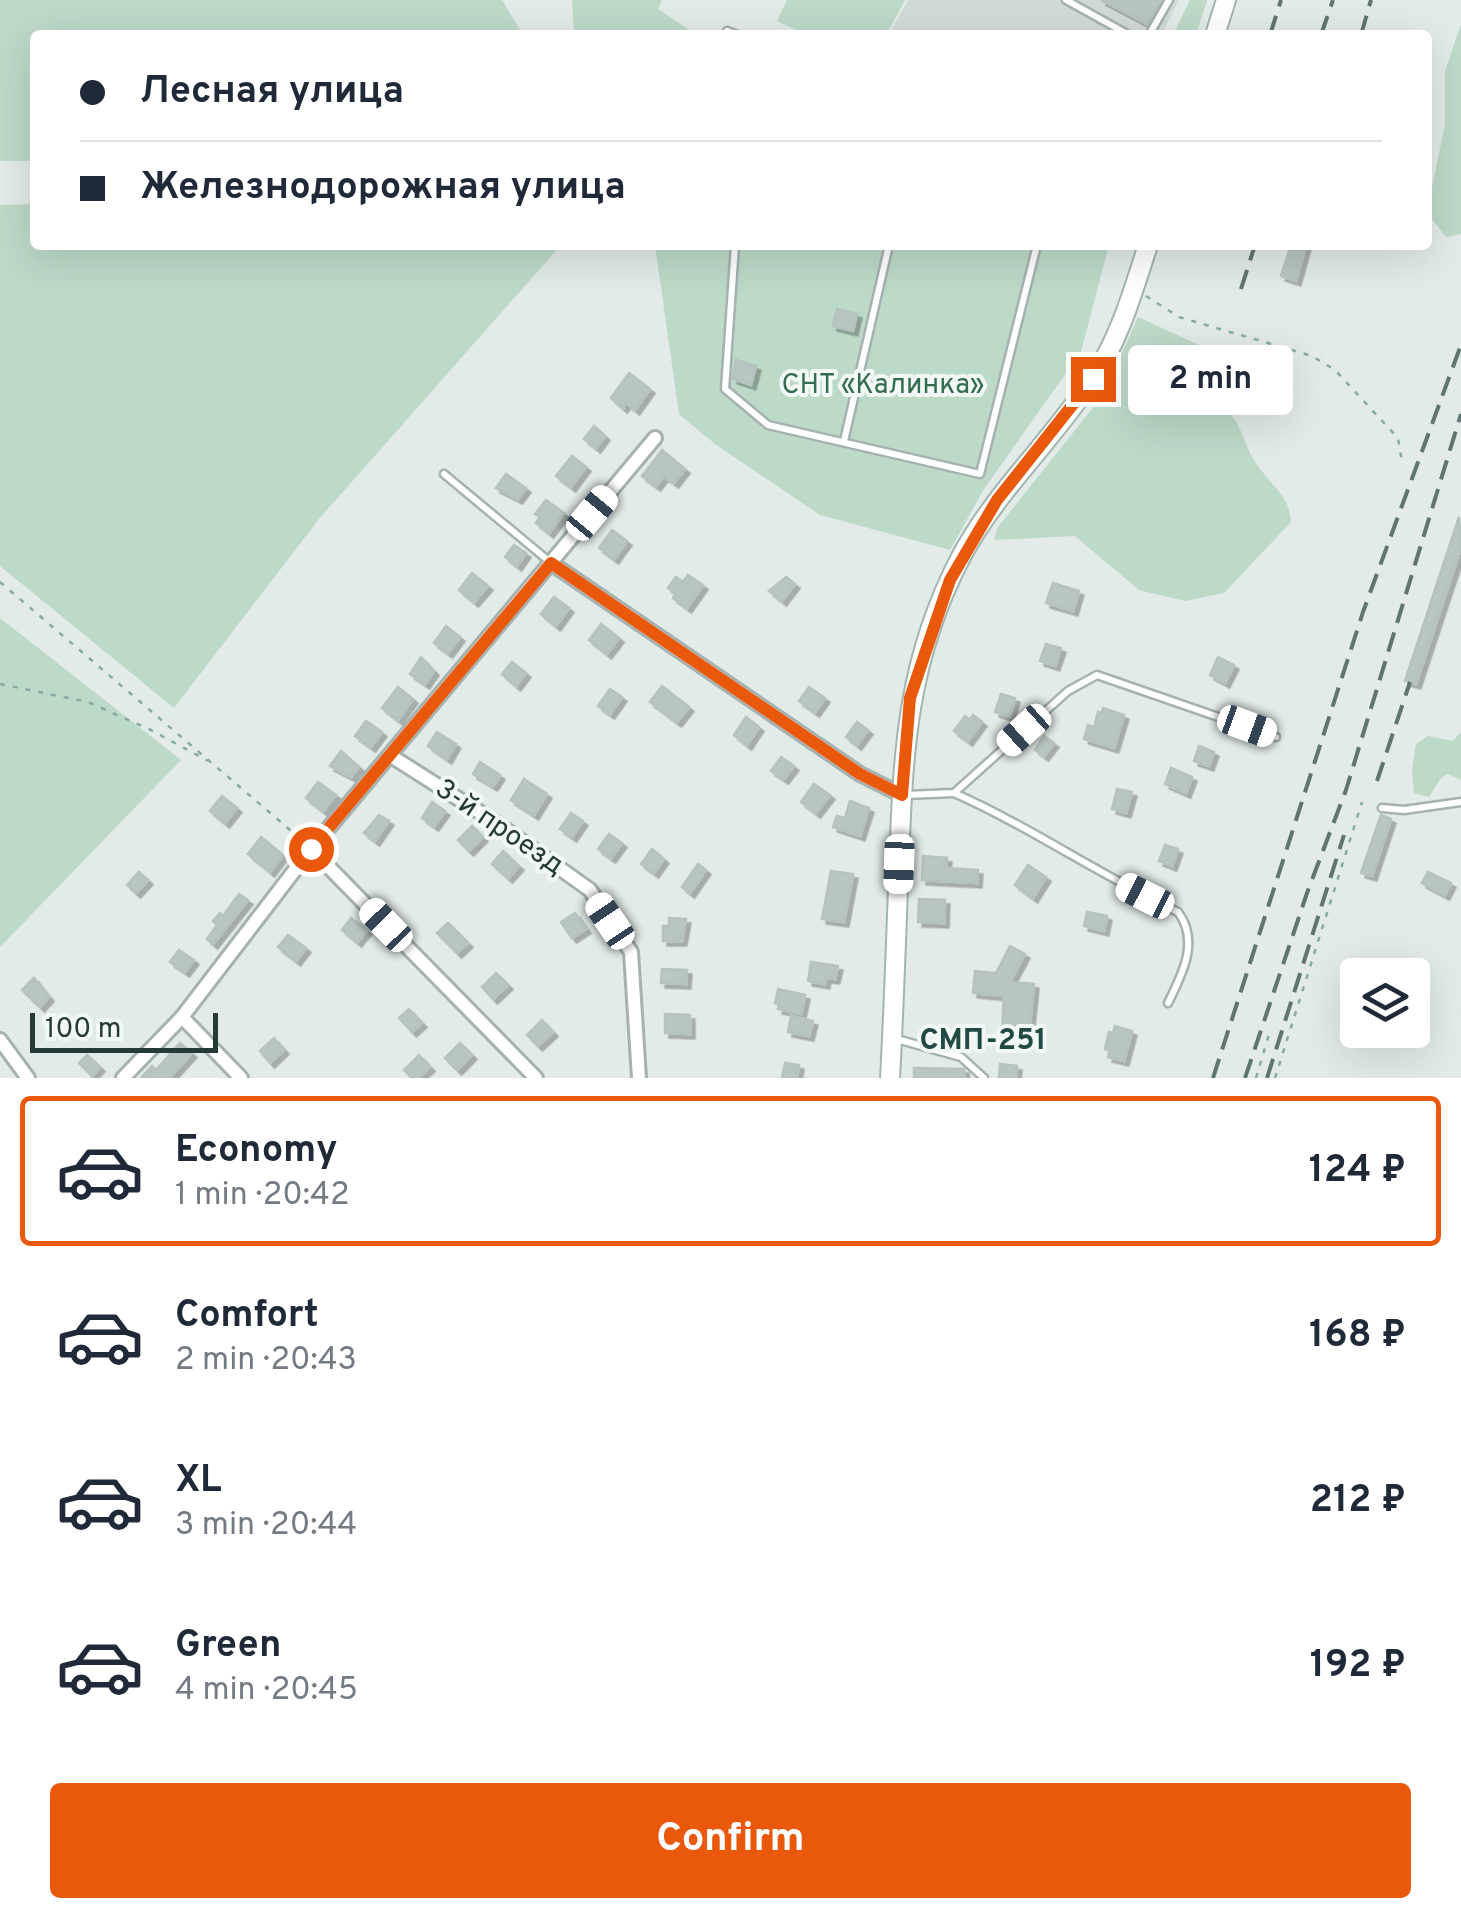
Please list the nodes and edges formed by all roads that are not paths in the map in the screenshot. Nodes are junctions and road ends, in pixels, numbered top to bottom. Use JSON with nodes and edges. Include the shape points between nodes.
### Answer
{"nodes":[{"id":1,"x":1066,"y":0,"type":"edge"},
{"id":2,"x":1169,"y":0,"type":"edge"},
{"id":3,"x":1226,"y":0,"type":"edge"},
{"id":4,"x":1120,"y":30,"type":"edge"},
{"id":5,"x":1153,"y":30,"type":"edge"},
{"id":6,"x":1217,"y":30,"type":"edge"},
{"id":7,"x":735,"y":250,"type":"edge"},
{"id":8,"x":887,"y":250,"type":"edge"},
{"id":9,"x":1036,"y":250,"type":"edge"},
{"id":10,"x":1146,"y":250,"type":"edge"},
{"id":11,"x":655,"y":438,"type":"dead end"},
{"id":12,"x":844,"y":441,"type":"junction"},
{"id":13,"x":444,"y":474,"type":"dead end"},
{"id":14,"x":551,"y":563,"type":"junction"},
{"id":15,"x":1276,"y":737,"type":"dead end"},
{"id":16,"x":391,"y":756,"type":"junction"},
{"id":17,"x":954,"y":793,"type":"junction"},
{"id":18,"x":902,"y":795,"type":"junction"},
{"id":19,"x":1461,"y":802,"type":"edge"},
{"id":20,"x":1382,"y":808,"type":"dead end"},
{"id":21,"x":311,"y":849,"type":"junction"},
{"id":22,"x":1168,"y":1003,"type":"dead end"},
{"id":23,"x":182,"y":1017,"type":"junction"},
{"id":24,"x":892,"y":1038,"type":"junction"},
{"id":25,"x":0,"y":1040,"type":"edge"},
{"id":26,"x":28,"y":1078,"type":"edge"},
{"id":27,"x":124,"y":1078,"type":"edge"},
{"id":28,"x":242,"y":1078,"type":"edge"},
{"id":29,"x":536,"y":1078,"type":"edge"},
{"id":30,"x":639,"y":1078,"type":"edge"},
{"id":31,"x":890,"y":1078,"type":"edge"},
{"id":32,"x":984,"y":1078,"type":"edge"}],
"edges":[{"from":1,"to":4,"type":"lane"},
{"from":2,"to":5,"type":"lane"},
{"from":3,"to":6,"type":"street"},
{"from":7,"to":12,"type":"lane","via":[[725,389],[768,425]]},
{"from":8,"to":12,"type":"lane"},
{"from":9,"to":12,"type":"lane","via":[[980,474]]},
{"from":10,"to":18,"type":"street","via":[[1093,379],[997,500],[950,580],[910,698]]},
{"from":11,"to":14,"type":"street"},
{"from":13,"to":14,"type":"lane"},
{"from":14,"to":16,"type":"street"},
{"from":14,"to":18,"type":"street","via":[[860,774]]},
{"from":15,"to":17,"type":"lane","via":[[1097,676],[1068,691]]},
{"from":16,"to":21,"type":"street"},
{"from":16,"to":30,"type":"street","name":"3-й проезд","via":[[590,890],[632,952]]},
{"from":17,"to":18,"type":"lane"},
{"from":17,"to":22,"type":"lane","via":[[1178,912],[1188,954]]},
{"from":18,"to":24,"type":"street"},
{"from":19,"to":20,"type":"lane"},
{"from":21,"to":23,"type":"street"},
{"from":21,"to":29,"type":"street"},
{"from":23,"to":27,"type":"street"},
{"from":23,"to":28,"type":"street"},
{"from":24,"to":31,"type":"street"},
{"from":24,"to":32,"type":"lane","via":[[960,1057]]},
{"from":25,"to":26,"type":"street"}]}
